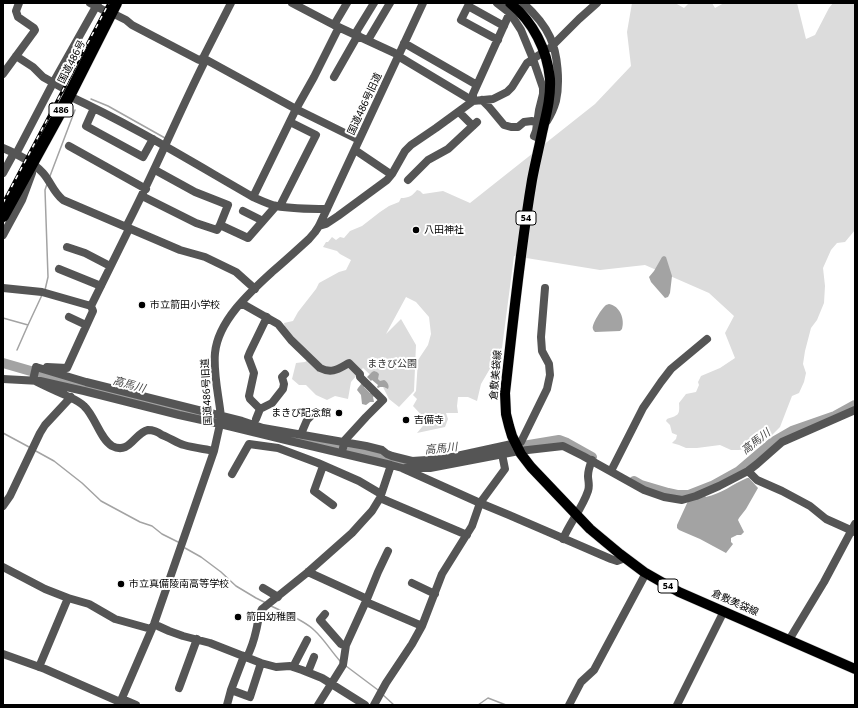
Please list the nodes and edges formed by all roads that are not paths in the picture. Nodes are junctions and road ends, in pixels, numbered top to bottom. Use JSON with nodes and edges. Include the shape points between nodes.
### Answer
{"nodes":[{"id":1,"x":19,"y":3,"type":"edge"},
{"id":2,"x":231,"y":3,"type":"edge"},
{"id":3,"x":292,"y":3,"type":"edge"},
{"id":4,"x":347,"y":3,"type":"edge"},
{"id":5,"x":374,"y":3,"type":"edge"},
{"id":6,"x":390,"y":3,"type":"edge"},
{"id":7,"x":423,"y":3,"type":"edge"},
{"id":8,"x":497,"y":3,"type":"edge"},
{"id":9,"x":523,"y":3,"type":"edge"},
{"id":10,"x":597,"y":3,"type":"edge"},
{"id":11,"x":95,"y":4,"type":"edge"},
{"id":12,"x":113,"y":8,"type":"edge"},
{"id":13,"x":510,"y":8,"type":"edge"},
{"id":14,"x":336,"y":26,"type":"junction"},
{"id":15,"x":504,"y":26,"type":"junction"},
{"id":16,"x":356,"y":35,"type":"junction"},
{"id":17,"x":368,"y":40,"type":"junction"},
{"id":18,"x":498,"y":40,"type":"junction"},
{"id":19,"x":404,"y":43,"type":"junction"},
{"id":20,"x":550,"y":48,"type":"junction"},
{"id":21,"x":16,"y":56,"type":"junction"},
{"id":22,"x":399,"y":56,"type":"junction"},
{"id":23,"x":536,"y":57,"type":"junction"},
{"id":24,"x":201,"y":60,"type":"junction"},
{"id":25,"x":3,"y":74,"type":"edge"},
{"id":26,"x":334,"y":77,"type":"dead end"},
{"id":27,"x":53,"y":83,"type":"junction"},
{"id":28,"x":477,"y":85,"type":"junction"},
{"id":29,"x":69,"y":94,"type":"junction"},
{"id":30,"x":482,"y":100,"type":"junction"},
{"id":31,"x":473,"y":101,"type":"junction"},
{"id":32,"x":94,"y":108,"type":"junction"},
{"id":33,"x":296,"y":109,"type":"junction"},
{"id":34,"x":459,"y":112,"type":"junction"},
{"id":35,"x":290,"y":122,"type":"junction"},
{"id":36,"x":540,"y":131,"type":"junction"},
{"id":37,"x":153,"y":139,"type":"junction"},
{"id":38,"x":359,"y":140,"type":"junction"},
{"id":39,"x":69,"y":146,"type":"dead end"},
{"id":40,"x":165,"y":146,"type":"junction"},
{"id":41,"x":3,"y":148,"type":"edge"},
{"id":42,"x":355,"y":150,"type":"junction"},
{"id":43,"x":15,"y":153,"type":"junction"},
{"id":44,"x":32,"y":163,"type":"junction"},
{"id":45,"x":155,"y":170,"type":"junction"},
{"id":46,"x":3,"y":173,"type":"edge"},
{"id":47,"x":392,"y":174,"type":"junction"},
{"id":48,"x":408,"y":180,"type":"dead end"},
{"id":49,"x":146,"y":188,"type":"junction"},
{"id":50,"x":142,"y":196,"type":"junction"},
{"id":51,"x":253,"y":197,"type":"junction"},
{"id":52,"x":278,"y":206,"type":"junction"},
{"id":53,"x":327,"y":209,"type":"junction"},
{"id":54,"x":243,"y":211,"type":"dead end"},
{"id":55,"x":3,"y":216,"type":"edge"},
{"id":56,"x":263,"y":221,"type":"junction"},
{"id":57,"x":220,"y":225,"type":"junction"},
{"id":58,"x":319,"y":226,"type":"junction"},
{"id":59,"x":128,"y":228,"type":"junction"},
{"id":60,"x":3,"y":235,"type":"edge"},
{"id":61,"x":67,"y":247,"type":"dead end"},
{"id":62,"x":110,"y":266,"type":"junction"},
{"id":63,"x":59,"y":269,"type":"dead end"},
{"id":64,"x":101,"y":286,"type":"junction"},
{"id":65,"x":3,"y":288,"type":"edge"},
{"id":66,"x":255,"y":288,"type":"junction"},
{"id":67,"x":545,"y":288,"type":"dead end"},
{"id":68,"x":241,"y":303,"type":"junction"},
{"id":69,"x":91,"y":306,"type":"junction"},
{"id":70,"x":69,"y":317,"type":"dead end"},
{"id":71,"x":267,"y":317,"type":"junction"},
{"id":72,"x":86,"y":325,"type":"junction"},
{"id":73,"x":707,"y":339,"type":"dead end"},
{"id":74,"x":34,"y":374,"type":"junction"},
{"id":75,"x":285,"y":374,"type":"dead end"},
{"id":76,"x":4,"y":381,"type":"edge"},
{"id":77,"x":70,"y":398,"type":"junction"},
{"id":78,"x":260,"y":409,"type":"junction"},
{"id":79,"x":855,"y":410,"type":"edge"},
{"id":80,"x":312,"y":414,"type":"dead end"},
{"id":81,"x":221,"y":419,"type":"junction"},
{"id":82,"x":256,"y":420,"type":"junction"},
{"id":83,"x":242,"y":421,"type":"junction"},
{"id":84,"x":264,"y":428,"type":"junction"},
{"id":85,"x":301,"y":434,"type":"junction"},
{"id":86,"x":517,"y":447,"type":"junction"},
{"id":87,"x":343,"y":448,"type":"junction"},
{"id":88,"x":214,"y":451,"type":"junction"},
{"id":89,"x":502,"y":454,"type":"junction"},
{"id":90,"x":592,"y":460,"type":"junction"},
{"id":91,"x":391,"y":465,"type":"junction"},
{"id":92,"x":324,"y":466,"type":"junction"},
{"id":93,"x":402,"y":468,"type":"junction"},
{"id":94,"x":612,"y":469,"type":"junction"},
{"id":95,"x":748,"y":471,"type":"junction"},
{"id":96,"x":232,"y":474,"type":"dead end"},
{"id":97,"x":381,"y":496,"type":"junction"},
{"id":98,"x":480,"y":503,"type":"junction"},
{"id":99,"x":3,"y":506,"type":"edge"},
{"id":100,"x":333,"y":506,"type":"dead end"},
{"id":101,"x":576,"y":514,"type":"junction"},
{"id":102,"x":854,"y":529,"type":"edge"},
{"id":103,"x":466,"y":535,"type":"junction"},
{"id":104,"x":563,"y":539,"type":"junction"},
{"id":105,"x":388,"y":551,"type":"dead end"},
{"id":106,"x":625,"y":558,"type":"junction"},
{"id":107,"x":3,"y":567,"type":"edge"},
{"id":108,"x":308,"y":572,"type":"junction"},
{"id":109,"x":646,"y":573,"type":"junction"},
{"id":110,"x":412,"y":583,"type":"dead end"},
{"id":111,"x":263,"y":588,"type":"dead end"},
{"id":112,"x":435,"y":594,"type":"junction"},
{"id":113,"x":278,"y":597,"type":"junction"},
{"id":114,"x":68,"y":598,"type":"junction"},
{"id":115,"x":366,"y":600,"type":"junction"},
{"id":116,"x":724,"y":611,"type":"junction"},
{"id":117,"x":325,"y":614,"type":"dead end"},
{"id":118,"x":152,"y":626,"type":"junction"},
{"id":119,"x":422,"y":626,"type":"junction"},
{"id":120,"x":197,"y":639,"type":"junction"},
{"id":121,"x":307,"y":640,"type":"dead end"},
{"id":122,"x":789,"y":640,"type":"junction"},
{"id":123,"x":345,"y":646,"type":"junction"},
{"id":124,"x":3,"y":654,"type":"edge"},
{"id":125,"x":246,"y":656,"type":"junction"},
{"id":126,"x":314,"y":657,"type":"dead end"},
{"id":127,"x":261,"y":663,"type":"junction"},
{"id":128,"x":39,"y":667,"type":"junction"},
{"id":129,"x":293,"y":667,"type":"junction"},
{"id":130,"x":855,"y":669,"type":"edge"},
{"id":131,"x":308,"y":672,"type":"junction"},
{"id":132,"x":332,"y":684,"type":"junction"},
{"id":133,"x":179,"y":688,"type":"dead end"},
{"id":134,"x":231,"y":690,"type":"junction"},
{"id":135,"x":120,"y":702,"type":"edge"},
{"id":136,"x":136,"y":705,"type":"edge"},
{"id":137,"x":226,"y":705,"type":"edge"},
{"id":138,"x":318,"y":705,"type":"edge"},
{"id":139,"x":365,"y":705,"type":"edge"},
{"id":140,"x":374,"y":705,"type":"edge"},
{"id":141,"x":569,"y":705,"type":"edge"},
{"id":142,"x":677,"y":705,"type":"edge"}],
"edges":[{"from":1,"to":21,"type":"street","via":[[16,12],[18,17],[35,30]]},
{"from":2,"to":24,"type":"street"},
{"from":3,"to":14,"type":"street"},
{"from":4,"to":14,"type":"street"},
{"from":5,"to":16,"type":"street"},
{"from":6,"to":17,"type":"street"},
{"from":7,"to":19,"type":"street","name":"国道486号旧道"},
{"from":8,"to":13,"type":"street"},
{"from":9,"to":20,"type":"street","via":[[541,22],[550,37]]},
{"from":10,"to":20,"type":"street"},
{"from":11,"to":12,"type":"street"},
{"from":11,"to":27,"type":"street"},
{"from":12,"to":24,"type":"street","via":[[116,15],[132,25]]},
{"from":12,"to":29,"type":"highway","name":"国道486号","number":"486"},
{"from":13,"to":15,"type":"street"},
{"from":13,"to":23,"type":"street"},
{"from":13,"to":36,"type":"main road","name":"倉敷美袋線","number":"54","via":[[519,11],[532,27],[546,58],[550,80],[549,103]]},
{"from":14,"to":16,"type":"street"},
{"from":14,"to":33,"type":"street","via":[[314,77]]},
{"from":15,"to":18,"type":"street"},
{"from":15,"to":18,"type":"street","via":[[468,6],[461,20]]},
{"from":16,"to":17,"type":"street"},
{"from":16,"to":26,"type":"street"},
{"from":17,"to":22,"type":"street"},
{"from":18,"to":28,"type":"street"},
{"from":19,"to":22,"type":"street","name":"国道486号旧道"},
{"from":19,"to":28,"type":"street"},
{"from":20,"to":36,"type":"street","via":[[558,69],[559,84],[556,102]]},
{"from":21,"to":25,"type":"street"},
{"from":21,"to":27,"type":"street"},
{"from":22,"to":31,"type":"street"},
{"from":22,"to":38,"type":"street","name":"国道486号旧道"},
{"from":23,"to":30,"type":"street","via":[[527,64],[507,92],[493,99]]},
{"from":23,"to":36,"type":"street","via":[[543,94],[539,110]]},
{"from":24,"to":33,"type":"street"},
{"from":24,"to":40,"type":"street","via":[[204,63]]},
{"from":27,"to":29,"type":"street"},
{"from":27,"to":43,"type":"street"},
{"from":28,"to":31,"type":"street"},
{"from":29,"to":32,"type":"street"},
{"from":29,"to":44,"type":"highway","name":"国道486号","number":"486"},
{"from":30,"to":31,"type":"street"},
{"from":30,"to":36,"type":"street","via":[[504,125],[518,127],[524,122],[532,121]]},
{"from":31,"to":34,"type":"street"},
{"from":32,"to":37,"type":"street"},
{"from":32,"to":37,"type":"street","via":[[86,126],[143,157]]},
{"from":33,"to":35,"type":"street"},
{"from":33,"to":38,"type":"street"},
{"from":34,"to":47,"type":"street","via":[[404,151]]},
{"from":34,"to":48,"type":"street","via":[[475,124],[448,149],[428,160]]},
{"from":35,"to":51,"type":"street"},
{"from":35,"to":52,"type":"street","via":[[316,135]]},
{"from":36,"to":86,"type":"main road","name":"倉敷美袋線","number":"54","via":[[520,255],[505,393],[506,414]]},
{"from":37,"to":40,"type":"street"},
{"from":38,"to":42,"type":"street","name":"国道486号旧道"},
{"from":39,"to":49,"type":"street"},
{"from":40,"to":45,"type":"street"},
{"from":40,"to":51,"type":"street"},
{"from":41,"to":43,"type":"street"},
{"from":42,"to":47,"type":"street"},
{"from":42,"to":53,"type":"street","name":"国道486号旧道"},
{"from":43,"to":44,"type":"street"},
{"from":43,"to":46,"type":"street"},
{"from":44,"to":55,"type":"highway","name":"国道486号","number":"486"},
{"from":44,"to":59,"type":"street","via":[[43,173],[63,200]]},
{"from":44,"to":60,"type":"street","via":[[32,173],[22,200]]},
{"from":45,"to":49,"type":"street"},
{"from":45,"to":57,"type":"street","via":[[195,192],[228,205]]},
{"from":47,"to":58,"type":"street","via":[[338,216]]},
{"from":49,"to":50,"type":"street"},
{"from":50,"to":57,"type":"street","via":[[196,223],[217,230]]},
{"from":50,"to":59,"type":"street"},
{"from":51,"to":52,"type":"street"},
{"from":52,"to":53,"type":"street"},
{"from":52,"to":56,"type":"street"},
{"from":53,"to":58,"type":"street","name":"国道486号旧道"},
{"from":54,"to":56,"type":"street"},
{"from":56,"to":57,"type":"street","via":[[248,238]]},
{"from":58,"to":66,"type":"street","name":"国道486号旧道","via":[[309,239]]},
{"from":59,"to":62,"type":"street"},
{"from":59,"to":66,"type":"street","via":[[180,250],[205,257],[236,272]]},
{"from":61,"to":62,"type":"street"},
{"from":62,"to":64,"type":"street"},
{"from":63,"to":64,"type":"street"},
{"from":64,"to":69,"type":"street"},
{"from":65,"to":69,"type":"street","via":[[44,293]]},
{"from":66,"to":68,"type":"street","name":"国道486号旧道"},
{"from":67,"to":86,"type":"street","via":[[541,337],[542,351],[549,364],[550,375],[547,389]]},
{"from":68,"to":71,"type":"street"},
{"from":68,"to":81,"type":"street","name":"国道486号旧道","via":[[222,331],[215,351]]},
{"from":69,"to":72,"type":"street","via":[[93,311]]},
{"from":70,"to":72,"type":"street"},
{"from":71,"to":78,"type":"street","via":[[248,357],[254,373],[249,396]]},
{"from":71,"to":87,"type":"street","via":[[278,324],[320,368],[325,371],[337,370],[349,363],[383,400],[345,440]]},
{"from":72,"to":74,"type":"street","via":[[67,368]]},
{"from":73,"to":94,"type":"street","via":[[671,369],[661,382],[643,408]]},
{"from":74,"to":76,"type":"street"},
{"from":74,"to":77,"type":"street"},
{"from":74,"to":81,"type":"street","via":[[86,382]]},
{"from":74,"to":81,"type":"street","via":[[84,391],[179,415]]},
{"from":75,"to":78,"type":"street","via":[[282,377],[282,389],[272,403]]},
{"from":77,"to":88,"type":"street","via":[[85,406],[107,442],[117,448],[128,446],[145,431],[150,430],[183,445]]},
{"from":77,"to":99,"type":"street","via":[[45,425]]},
{"from":78,"to":82,"type":"street"},
{"from":79,"to":95,"type":"street","via":[[782,442]]},
{"from":80,"to":85,"type":"street"},
{"from":81,"to":83,"type":"street"},
{"from":81,"to":87,"type":"street","via":[[294,442]]},
{"from":81,"to":88,"type":"street","name":"国道486号旧道"},
{"from":82,"to":83,"type":"street"},
{"from":82,"to":84,"type":"street","via":[[263,424]]},
{"from":83,"to":84,"type":"street"},
{"from":84,"to":85,"type":"street"},
{"from":85,"to":87,"type":"street"},
{"from":86,"to":87,"type":"street","via":[[443,459],[412,460],[366,446]]},
{"from":86,"to":89,"type":"street"},
{"from":86,"to":90,"type":"street","via":[[563,446]]},
{"from":86,"to":101,"type":"main road","name":"倉敷美袋線","number":"54","via":[[531,467]]},
{"from":87,"to":91,"type":"street"},
{"from":88,"to":118,"type":"street","name":"国道486号旧道"},
{"from":89,"to":93,"type":"street","via":[[430,468]]},
{"from":89,"to":98,"type":"street","via":[[504,469]]},
{"from":90,"to":94,"type":"street"},
{"from":90,"to":101,"type":"street","via":[[588,489],[580,511]]},
{"from":91,"to":93,"type":"street"},
{"from":91,"to":97,"type":"street"},
{"from":92,"to":96,"type":"street","via":[[278,448],[249,444]]},
{"from":92,"to":97,"type":"street","via":[[359,482]]},
{"from":92,"to":100,"type":"street","via":[[314,490]]},
{"from":93,"to":98,"type":"street"},
{"from":94,"to":95,"type":"street","via":[[644,490],[682,500],[703,494]]},
{"from":95,"to":102,"type":"street","via":[[757,480],[810,506],[826,519]]},
{"from":97,"to":103,"type":"street"},
{"from":97,"to":108,"type":"street","via":[[372,511],[352,533]]},
{"from":98,"to":103,"type":"street"},
{"from":98,"to":104,"type":"street"},
{"from":101,"to":104,"type":"street"},
{"from":101,"to":106,"type":"main road","name":"倉敷美袋線","number":"54"},
{"from":102,"to":122,"type":"street"},
{"from":103,"to":112,"type":"street","via":[[442,574]]},
{"from":104,"to":106,"type":"street","via":[[617,561]]},
{"from":105,"to":115,"type":"street"},
{"from":106,"to":109,"type":"main road","name":"倉敷美袋線","number":"54"},
{"from":107,"to":114,"type":"street"},
{"from":108,"to":113,"type":"street"},
{"from":108,"to":115,"type":"street"},
{"from":109,"to":116,"type":"main road","name":"倉敷美袋線","number":"54","via":[[679,592]]},
{"from":109,"to":141,"type":"street","via":[[594,670],[581,682]]},
{"from":110,"to":112,"type":"street"},
{"from":111,"to":113,"type":"street"},
{"from":112,"to":119,"type":"street"},
{"from":113,"to":125,"type":"street","via":[[260,613],[250,651]]},
{"from":114,"to":118,"type":"street","via":[[89,604],[115,619]]},
{"from":114,"to":128,"type":"street"},
{"from":115,"to":119,"type":"street"},
{"from":115,"to":123,"type":"street"},
{"from":116,"to":122,"type":"main road","name":"倉敷美袋線","number":"54"},
{"from":116,"to":142,"type":"street"},
{"from":117,"to":123,"type":"street","via":[[320,620]]},
{"from":118,"to":120,"type":"street"},
{"from":118,"to":135,"type":"street","name":"国道486号旧道"},
{"from":119,"to":140,"type":"street"},
{"from":120,"to":125,"type":"street"},
{"from":120,"to":133,"type":"street"},
{"from":121,"to":129,"type":"street"},
{"from":122,"to":130,"type":"main road","name":"倉敷美袋線","number":"54"},
{"from":123,"to":132,"type":"street","via":[[343,663]]},
{"from":124,"to":128,"type":"street"},
{"from":125,"to":127,"type":"street"},
{"from":125,"to":134,"type":"street"},
{"from":126,"to":131,"type":"street"},
{"from":127,"to":129,"type":"street","via":[[276,667]]},
{"from":127,"to":134,"type":"street","via":[[250,697]]},
{"from":128,"to":135,"type":"street"},
{"from":129,"to":131,"type":"street"},
{"from":131,"to":132,"type":"street"},
{"from":132,"to":138,"type":"street"},
{"from":132,"to":139,"type":"street"},
{"from":134,"to":137,"type":"street"},
{"from":135,"to":136,"type":"street"}]}
